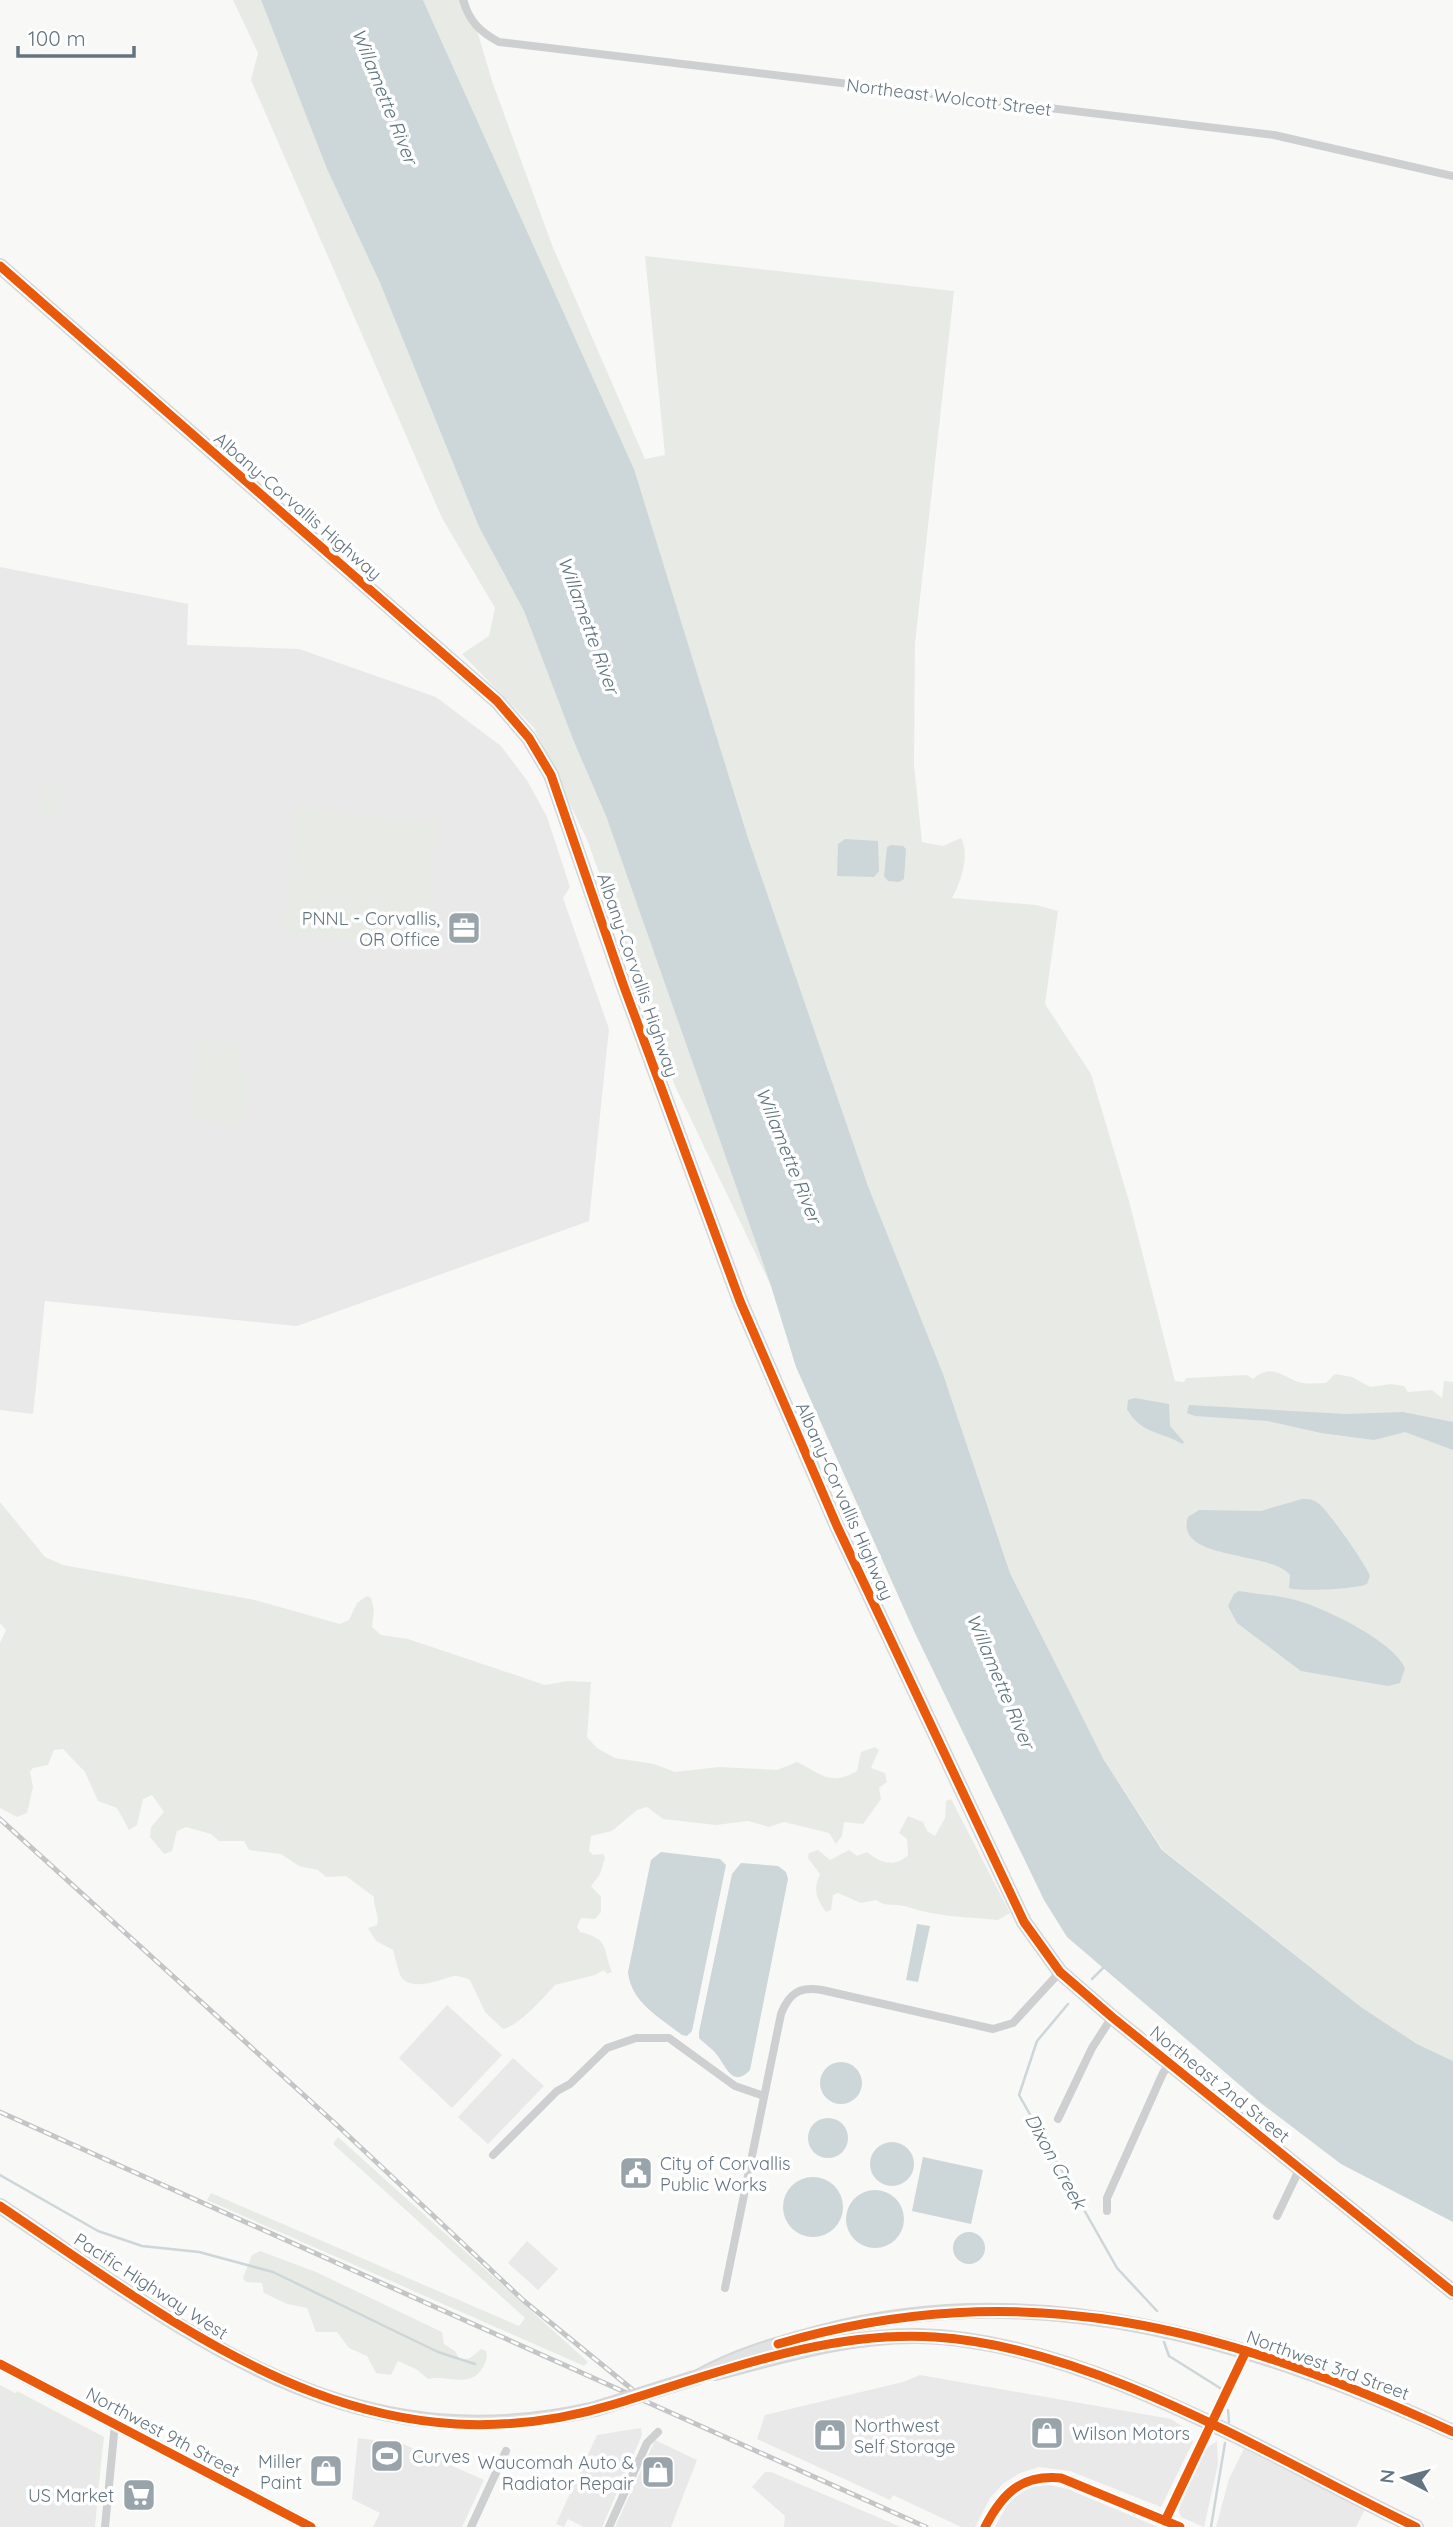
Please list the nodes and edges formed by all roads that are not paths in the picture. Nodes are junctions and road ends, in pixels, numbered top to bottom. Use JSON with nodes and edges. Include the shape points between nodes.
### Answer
{"nodes":[{"id":1,"x":463,"y":0,"type":"edge"},
{"id":2,"x":1453,"y":176,"type":"edge"},
{"id":3,"x":0,"y":266,"type":"edge"},
{"id":4,"x":998,"y":1874,"type":"joint"},
{"id":5,"x":1060,"y":1972,"type":"junction"},
{"id":6,"x":1112,"y":2017,"type":"junction"},
{"id":7,"x":1170,"y":2064,"type":"junction"},
{"id":8,"x":764,"y":2096,"type":"junction"},
{"id":9,"x":1058,"y":2119,"type":"dead end"},
{"id":10,"x":493,"y":2155,"type":"dead end"},
{"id":11,"x":1300,"y":2168,"type":"junction"},
{"id":12,"x":0,"y":2206,"type":"edge"},
{"id":13,"x":1107,"y":2211,"type":"dead end"},
{"id":14,"x":1277,"y":2216,"type":"dead end"},
{"id":15,"x":725,"y":2288,"type":"dead end"},
{"id":16,"x":1453,"y":2292,"type":"edge"},
{"id":17,"x":1246,"y":2351,"type":"junction"},
{"id":18,"x":0,"y":2364,"type":"edge"},
{"id":19,"x":698,"y":2377,"type":"junction"},
{"id":20,"x":115,"y":2424,"type":"junction"},
{"id":21,"x":1211,"y":2426,"type":"junction"},
{"id":22,"x":658,"y":2432,"type":"dead end"},
{"id":23,"x":1453,"y":2432,"type":"edge"},
{"id":24,"x":506,"y":2451,"type":"dead end"},
{"id":25,"x":1165,"y":2521,"type":"junction"},
{"id":26,"x":1411,"y":2526,"type":"edge"},
{"id":27,"x":105,"y":2527,"type":"edge"},
{"id":28,"x":311,"y":2527,"type":"edge"},
{"id":29,"x":471,"y":2527,"type":"edge"},
{"id":30,"x":609,"y":2527,"type":"edge"},
{"id":31,"x":985,"y":2527,"type":"edge"},
{"id":32,"x":1180,"y":2527,"type":"edge"}],
"edges":[{"from":1,"to":2,"type":"street","name":"Northeast Wolcott Street","via":[[481,33],[499,42],[1274,135]]},
{"from":3,"to":4,"type":"highway","name":"Albany-Corvallis Highway","via":[[497,701],[541,755],[559,793],[740,1301],[837,1526]]},
{"from":4,"to":5,"type":"highway","name":"Northeast 2nd Street","via":[[1032,1936]]},
{"from":5,"to":6,"type":"highway","name":"Northeast 2nd Street"},
{"from":5,"to":8,"type":"street","via":[[1013,2023],[993,2029],[822,1990],[797,1991],[781,2014]]},
{"from":6,"to":7,"type":"highway","name":"Northeast 2nd Street"},
{"from":6,"to":9,"type":"street"},
{"from":7,"to":11,"type":"highway","name":"Northeast 2nd Street"},
{"from":7,"to":13,"type":"street","via":[[1107,2198]]},
{"from":8,"to":10,"type":"street","via":[[735,2086],[669,2038],[636,2038],[607,2048]]},
{"from":8,"to":15,"type":"street"},
{"from":11,"to":14,"type":"street"},
{"from":11,"to":16,"type":"highway","name":"Northeast 2nd Street"},
{"from":12,"to":19,"type":"highway","name":"Pacific Highway West","bridge":true,"via":[[210,2345],[273,2378],[380,2412],[473,2424],[520,2422],[595,2409]]},
{"from":17,"to":19,"type":"highway","name":"Northwest 3rd Street","via":[[1124,2322],[1042,2311],[973,2310],[835,2329],[730,2359]]},
{"from":17,"to":21,"type":"street"},
{"from":17,"to":23,"type":"highway","name":"Northwest 3rd Street","via":[[1341,2384]]},
{"from":18,"to":20,"type":"main road","name":"Northwest 9th Street"},
{"from":19,"to":21,"type":"highway","via":[[835,2343],[887,2337],[958,2339],[1020,2350],[1084,2370]]},
{"from":20,"to":27,"type":"street"},
{"from":20,"to":28,"type":"main road","name":"Northwest 9th Street"},
{"from":21,"to":25,"type":"street"},
{"from":21,"to":26,"type":"highway"},
{"from":22,"to":30,"type":"street","via":[[647,2443]]},
{"from":24,"to":29,"type":"street"},
{"from":25,"to":31,"type":"street","via":[[1061,2478],[1027,2480],[1002,2497]]},
{"from":25,"to":32,"type":"street"}]}
